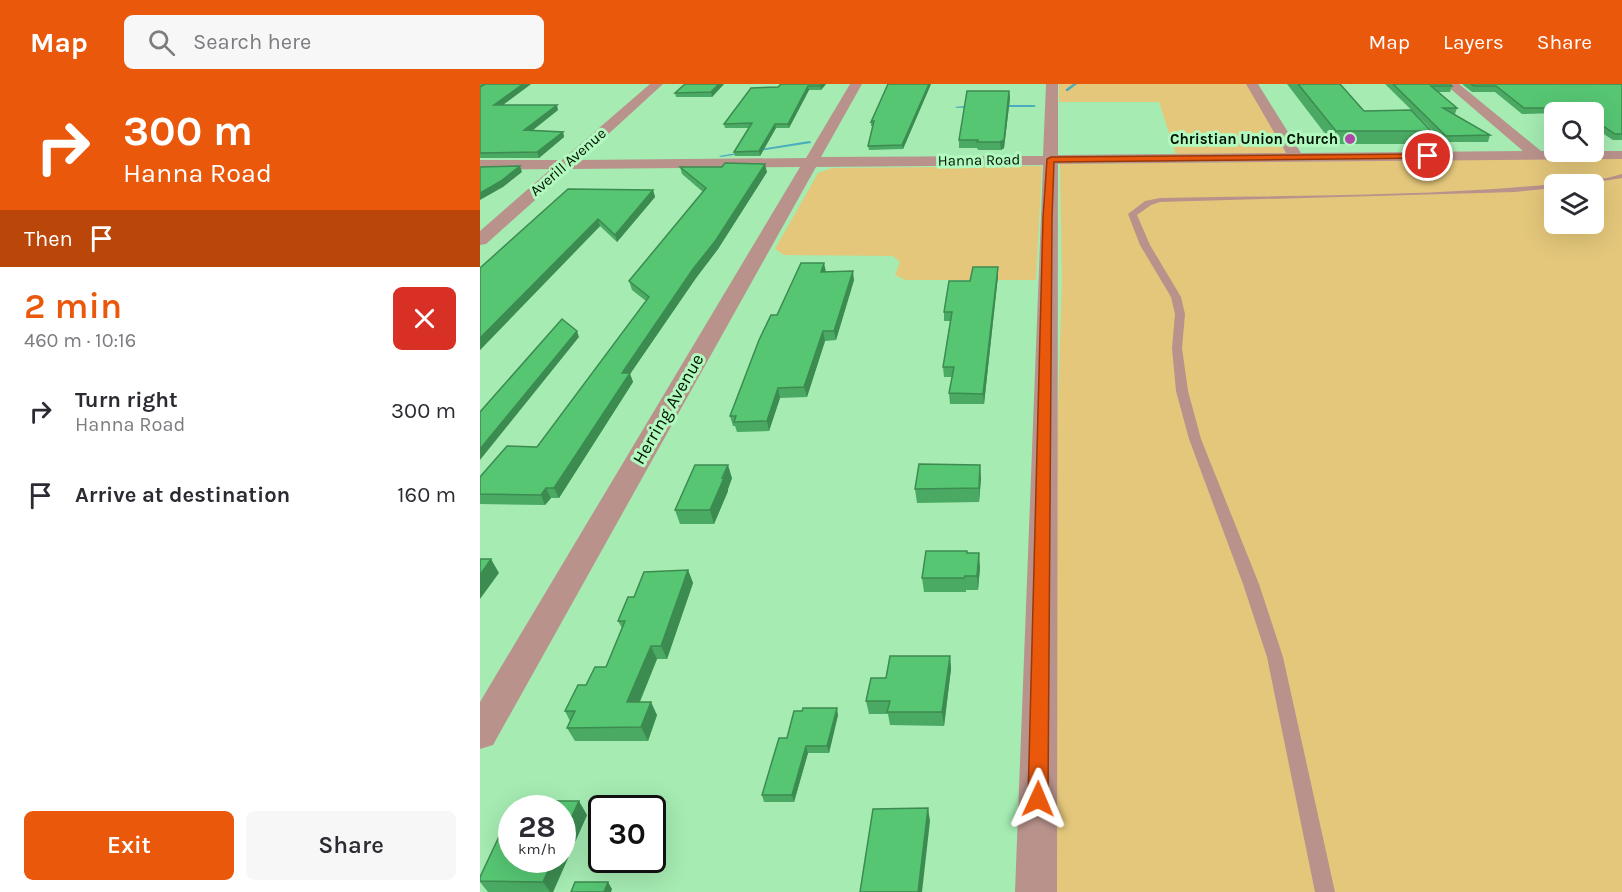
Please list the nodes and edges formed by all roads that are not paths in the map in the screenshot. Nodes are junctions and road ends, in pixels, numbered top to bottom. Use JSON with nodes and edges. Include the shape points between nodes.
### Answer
{"nodes":[{"id":1,"x":657,"y":84,"type":"edge"},
{"id":2,"x":856,"y":84,"type":"edge"},
{"id":3,"x":1052,"y":84,"type":"edge"},
{"id":4,"x":1252,"y":84,"type":"edge"},
{"id":5,"x":1452,"y":84,"type":"edge"},
{"id":6,"x":1622,"y":155,"type":"edge"},
{"id":7,"x":1538,"y":156,"type":"junction"},
{"id":8,"x":1296,"y":157,"type":"junction"},
{"id":9,"x":1051,"y":159,"type":"junction"},
{"id":10,"x":812,"y":162,"type":"junction"},
{"id":11,"x":565,"y":164,"type":"junction"},
{"id":12,"x":480,"y":165,"type":"edge"},
{"id":13,"x":1622,"y":176,"type":"edge"},
{"id":14,"x":1604,"y":180,"type":"edge"},
{"id":15,"x":1544,"y":187,"type":"edge"},
{"id":16,"x":480,"y":240,"type":"edge"},
{"id":17,"x":480,"y":734,"type":"edge"},
{"id":18,"x":1036,"y":892,"type":"edge"},
{"id":19,"x":1325,"y":892,"type":"edge"}],
"edges":[{"from":1,"to":11,"type":"street","name":"Averill Avenue"},
{"from":2,"to":10,"type":"street","name":"Herring Avenue"},
{"from":3,"to":9,"type":"street"},
{"from":4,"to":8,"type":"street"},
{"from":5,"to":7,"type":"street"},
{"from":6,"to":7,"type":"street","name":"Hanna Road"},
{"from":7,"to":8,"type":"street","name":"Hanna Road"},
{"from":8,"to":9,"type":"street","name":"Hanna Road"},
{"from":9,"to":10,"type":"street","name":"Hanna Road"},
{"from":9,"to":18,"type":"street"},
{"from":10,"to":11,"type":"street","name":"Hanna Road"},
{"from":10,"to":17,"type":"street","name":"Herring Avenue"},
{"from":11,"to":12,"type":"street","name":"Hanna Road"},
{"from":11,"to":16,"type":"street","name":"Averill Avenue"},
{"from":13,"to":14,"type":"lane"},
{"from":15,"to":19,"type":"lane","via":[[1160,200],[1132,214],[1178,305],[1182,391],[1195,439],[1275,657]]}]}
